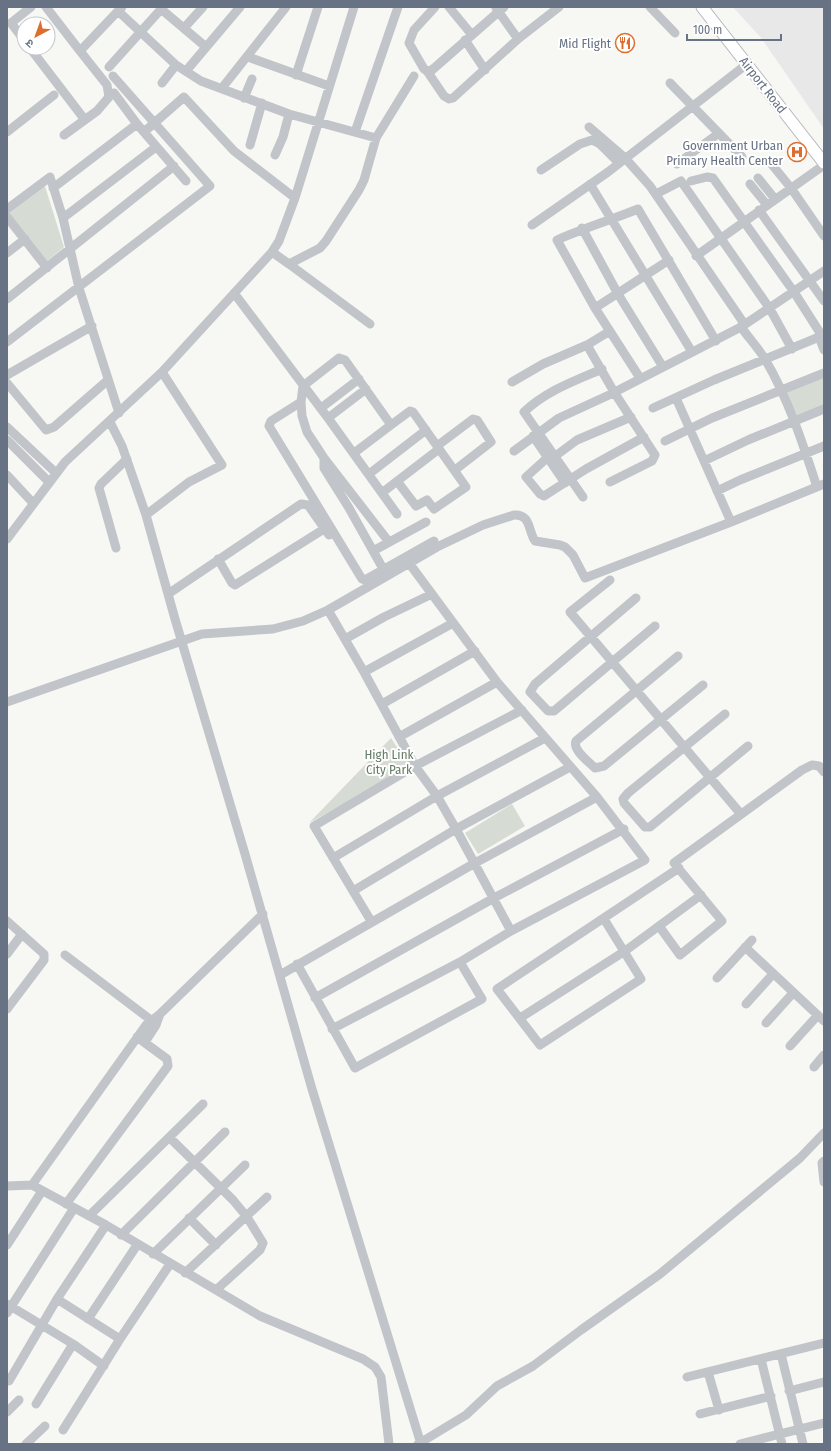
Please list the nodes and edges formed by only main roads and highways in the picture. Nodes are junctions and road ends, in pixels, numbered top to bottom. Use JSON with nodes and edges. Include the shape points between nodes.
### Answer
{"nodes":[{"id":1,"x":702,"y":7,"type":"edge"},
{"id":2,"x":711,"y":7,"type":"edge"},
{"id":3,"x":824,"y":152,"type":"edge"},
{"id":4,"x":824,"y":164,"type":"edge"}],
"edges":[{"from":1,"to":4,"type":"main road","name":"Airport Road"},
{"from":2,"to":3,"type":"main road","name":"Airport Road"}]}
